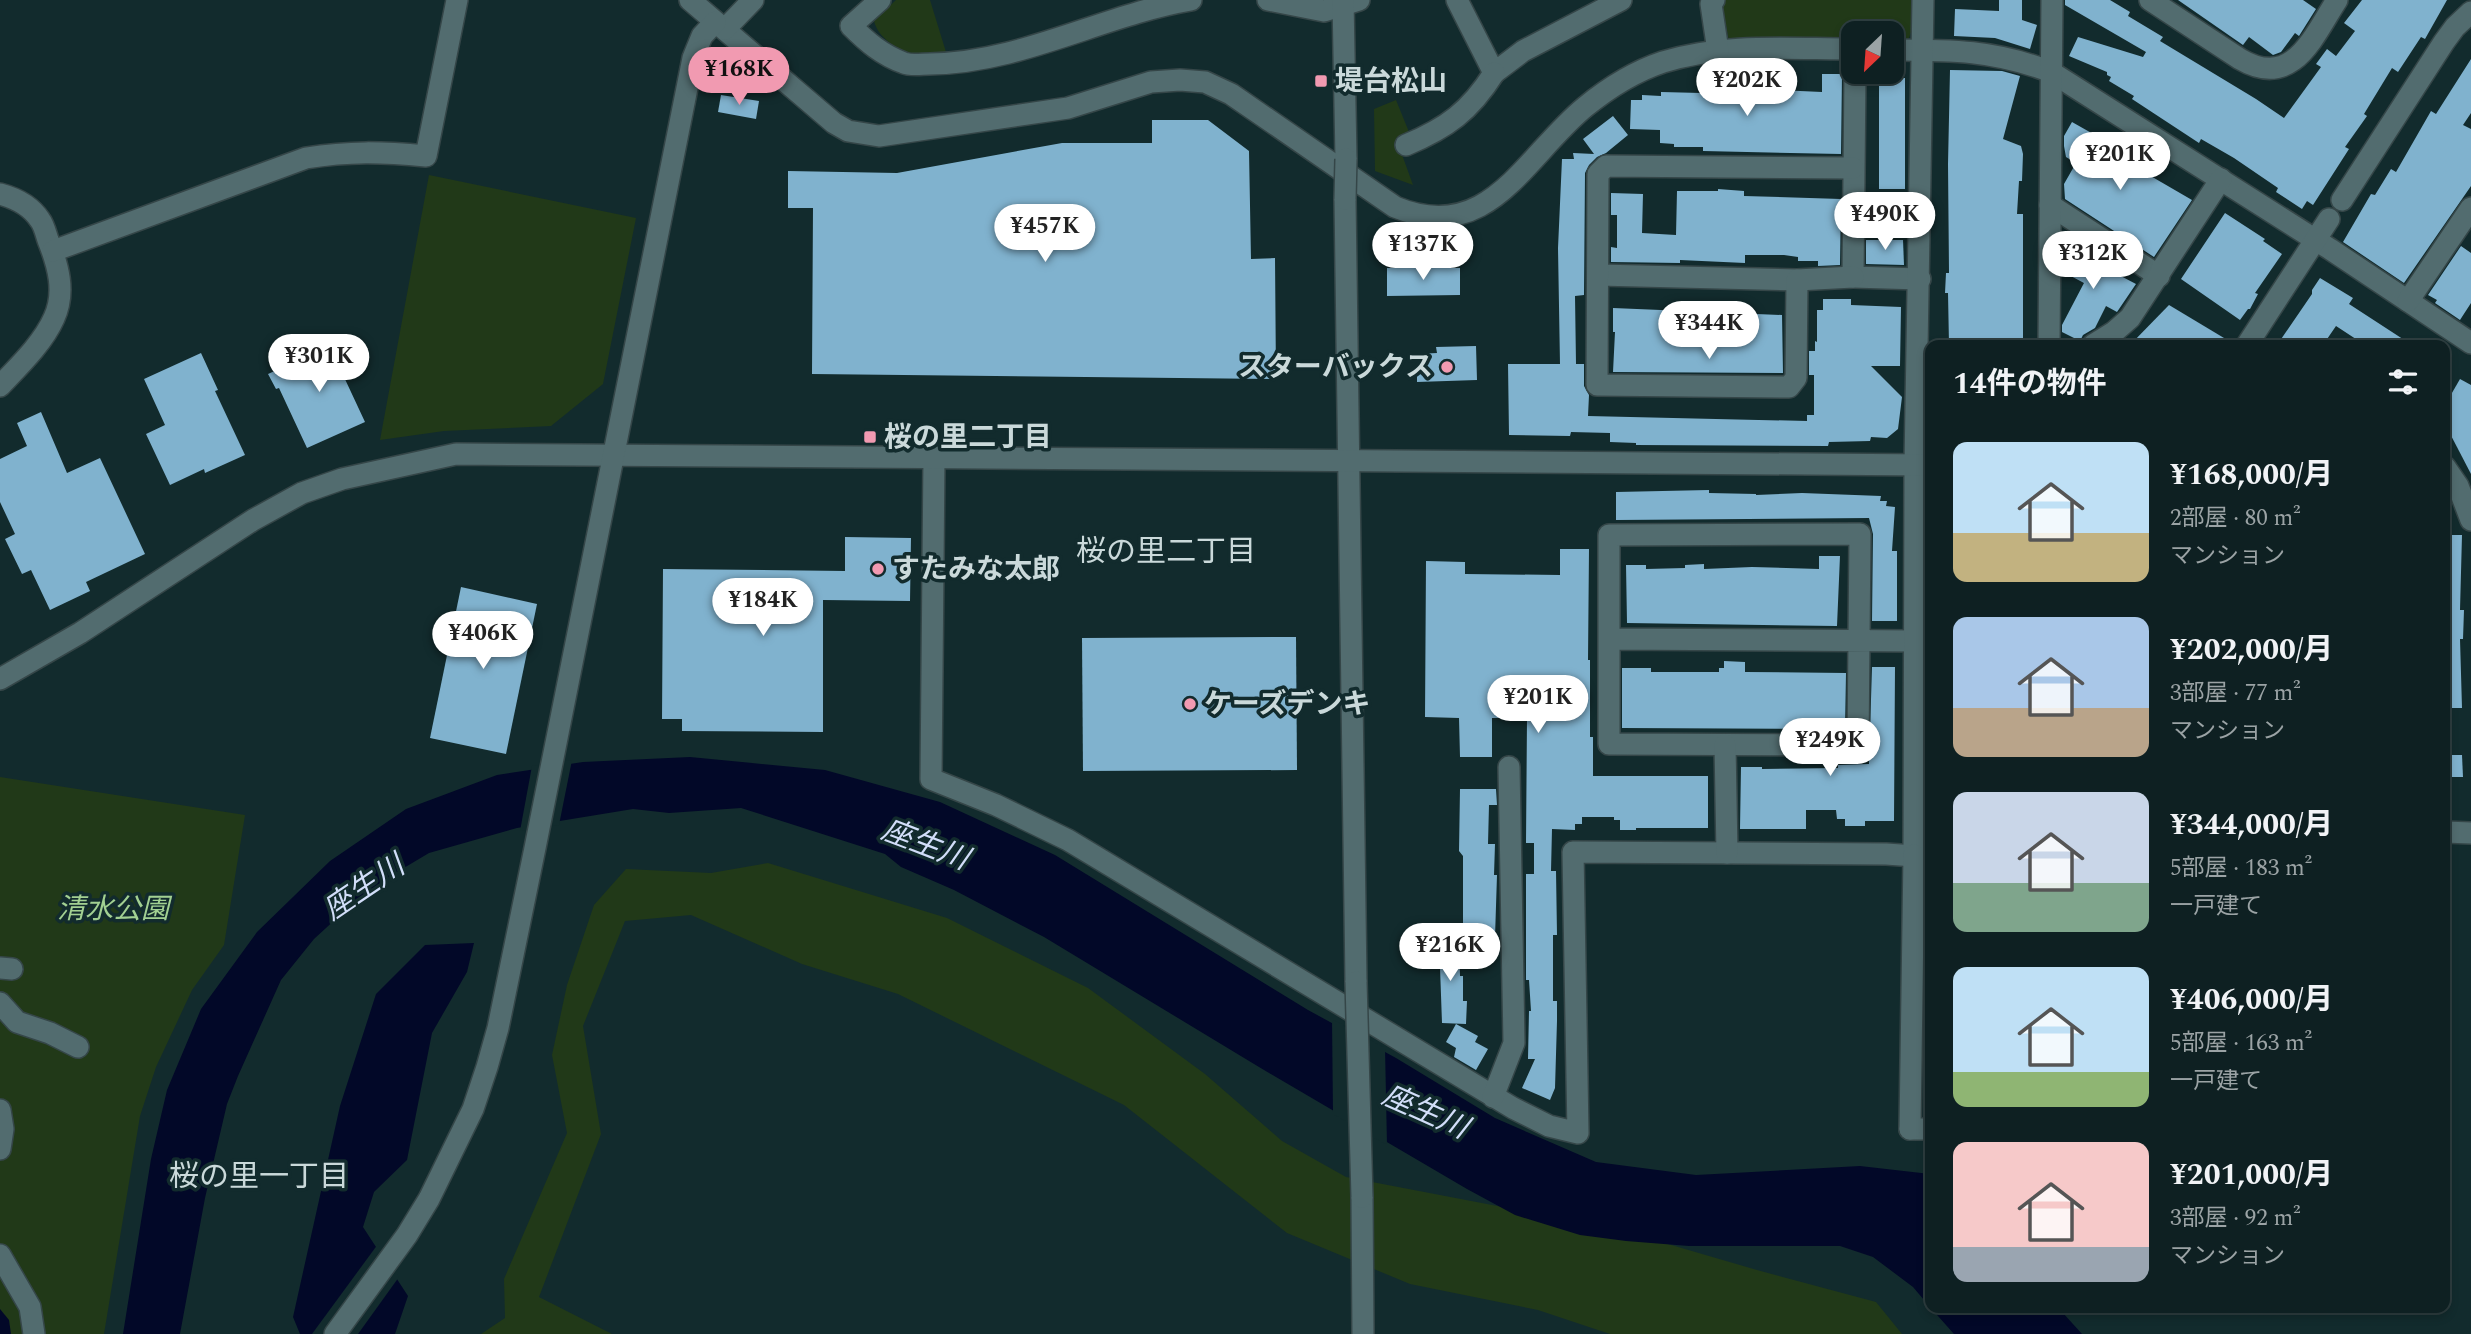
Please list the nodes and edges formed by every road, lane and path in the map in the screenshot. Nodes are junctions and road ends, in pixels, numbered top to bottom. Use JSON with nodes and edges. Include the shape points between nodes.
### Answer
{"nodes":[{"id":1,"x":457,"y":0,"type":"edge"},
{"id":2,"x":690,"y":0,"type":"edge"},
{"id":3,"x":753,"y":0,"type":"edge"},
{"id":4,"x":880,"y":0,"type":"edge"},
{"id":5,"x":1191,"y":0,"type":"edge"},
{"id":6,"x":1268,"y":0,"type":"edge"},
{"id":7,"x":1457,"y":0,"type":"edge"},
{"id":8,"x":1621,"y":0,"type":"edge"},
{"id":9,"x":1714,"y":0,"type":"edge"},
{"id":10,"x":1923,"y":0,"type":"edge"},
{"id":11,"x":2052,"y":0,"type":"edge"},
{"id":12,"x":2150,"y":0,"type":"edge"},
{"id":13,"x":2337,"y":0,"type":"edge"},
{"id":14,"x":1348,"y":2,"type":"edge"},
{"id":15,"x":1155,"y":3,"type":"edge"},
{"id":16,"x":2471,"y":12,"type":"edge"},
{"id":17,"x":720,"y":25,"type":"junction"},
{"id":18,"x":1841,"y":49,"type":"edge"},
{"id":19,"x":1904,"y":50,"type":"edge"},
{"id":20,"x":1922,"y":50,"type":"junction"},
{"id":21,"x":1718,"y":51,"type":"junction"},
{"id":22,"x":2051,"y":72,"type":"junction"},
{"id":23,"x":1494,"y":73,"type":"junction"},
{"id":24,"x":1855,"y":84,"type":"edge"},
{"id":25,"x":1406,"y":145,"type":"dead end"},
{"id":26,"x":1853,"y":168,"type":"junction"},
{"id":27,"x":2221,"y":179,"type":"junction"},
{"id":28,"x":0,"y":194,"type":"edge"},
{"id":29,"x":2050,"y":205,"type":"junction"},
{"id":30,"x":2469,"y":214,"type":"edge"},
{"id":31,"x":2315,"y":240,"type":"junction"},
{"id":32,"x":53,"y":251,"type":"junction"},
{"id":33,"x":1599,"y":275,"type":"junction"},
{"id":34,"x":2158,"y":276,"type":"junction"},
{"id":35,"x":1853,"y":278,"type":"junction"},
{"id":36,"x":1920,"y":279,"type":"junction"},
{"id":37,"x":1797,"y":280,"type":"junction"},
{"id":38,"x":2408,"y":301,"type":"junction"},
{"id":39,"x":2049,"y":340,"type":"edge"},
{"id":40,"x":2101,"y":340,"type":"edge"},
{"id":41,"x":2250,"y":340,"type":"edge"},
{"id":42,"x":2471,"y":343,"type":"edge"},
{"id":43,"x":0,"y":386,"type":"edge"},
{"id":44,"x":614,"y":454,"type":"junction"},
{"id":45,"x":934,"y":457,"type":"junction"},
{"id":46,"x":1349,"y":461,"type":"junction"},
{"id":47,"x":1923,"y":464,"type":"edge"},
{"id":48,"x":2450,"y":474,"type":"edge"},
{"id":49,"x":2471,"y":520,"type":"edge"},
{"id":50,"x":1609,"y":639,"type":"junction"},
{"id":51,"x":1916,"y":641,"type":"junction"},
{"id":52,"x":1860,"y":642,"type":"junction"},
{"id":53,"x":0,"y":679,"type":"edge"},
{"id":54,"x":1725,"y":745,"type":"junction"},
{"id":55,"x":1508,"y":767,"type":"dead end"},
{"id":56,"x":2450,"y":832,"type":"edge"},
{"id":57,"x":2471,"y":833,"type":"edge"},
{"id":58,"x":1727,"y":853,"type":"junction"},
{"id":59,"x":1922,"y":856,"type":"edge"},
{"id":60,"x":0,"y":1003,"type":"edge"},
{"id":61,"x":78,"y":1047,"type":"dead end"},
{"id":62,"x":1493,"y":1097,"type":"junction"},
{"id":63,"x":0,"y":1110,"type":"edge"},
{"id":64,"x":1920,"y":1129,"type":"edge"},
{"id":65,"x":0,"y":1149,"type":"edge"},
{"id":66,"x":0,"y":1255,"type":"edge"},
{"id":67,"x":34,"y":1334,"type":"edge"},
{"id":68,"x":335,"y":1334,"type":"edge"},
{"id":69,"x":1363,"y":1334,"type":"edge"}],
"edges":[{"from":1,"to":32,"type":"street","via":[[425,156],[373,151],[306,158]]},
{"from":2,"to":17,"type":"street"},
{"from":3,"to":17,"type":"street"},
{"from":4,"to":15,"type":"street","via":[[851,26],[874,48],[906,64],[950,64],[1013,51]]},
{"from":5,"to":15,"type":"street"},
{"from":6,"to":14,"type":"street","via":[[1318,11]]},
{"from":7,"to":23,"type":"street"},
{"from":8,"to":23,"type":"street","via":[[1522,51]]},
{"from":9,"to":21,"type":"street"},
{"from":10,"to":20,"type":"street"},
{"from":11,"to":22,"type":"street"},
{"from":12,"to":13,"type":"street","via":[[2240,59],[2264,68],[2285,66],[2303,53]]},
{"from":14,"to":46,"type":"street","bridge":true},
{"from":16,"to":31,"type":"street","via":[[2444,42]]},
{"from":17,"to":21,"type":"street","via":[[834,123],[848,131],[879,136],[1068,108],[1152,82],[1205,82],[1231,94],[1395,207],[1434,218],[1486,204],[1584,107],[1627,79],[1662,63]]},
{"from":17,"to":44,"type":"street","via":[[702,36],[693,58]]},
{"from":18,"to":21,"type":"street"},
{"from":19,"to":20,"type":"street"},
{"from":20,"to":22,"type":"street","via":[[2000,55]]},
{"from":20,"to":36,"type":"street"},
{"from":22,"to":27,"type":"street"},
{"from":22,"to":29,"type":"street"},
{"from":23,"to":25,"type":"street","via":[[1460,116]]},
{"from":24,"to":26,"type":"street"},
{"from":26,"to":33,"type":"street","via":[[1606,166],[1598,174]]},
{"from":26,"to":35,"type":"street"},
{"from":27,"to":31,"type":"street"},
{"from":27,"to":34,"type":"street"},
{"from":28,"to":32,"type":"street","via":[[13,197],[41,221]]},
{"from":29,"to":34,"type":"street"},
{"from":29,"to":39,"type":"street"},
{"from":30,"to":38,"type":"street"},
{"from":31,"to":38,"type":"street"},
{"from":31,"to":41,"type":"street"},
{"from":32,"to":43,"type":"street","via":[[61,284],[57,312]]},
{"from":33,"to":37,"type":"street"},
{"from":33,"to":37,"type":"street","via":[[1597,385],[1789,387],[1796,378]]},
{"from":34,"to":40,"type":"street","via":[[2130,318]]},
{"from":35,"to":36,"type":"street"},
{"from":35,"to":37,"type":"street"},
{"from":36,"to":47,"type":"street"},
{"from":38,"to":42,"type":"street"},
{"from":44,"to":45,"type":"street"},
{"from":44,"to":53,"type":"street","via":[[456,454],[342,479],[302,493],[70,640]]},
{"from":44,"to":68,"type":"street","via":[[498,1028],[473,1109],[429,1199]]},
{"from":45,"to":46,"type":"street"},
{"from":45,"to":62,"type":"street","via":[[931,779],[1068,840]]},
{"from":46,"to":47,"type":"street"},
{"from":46,"to":69,"type":"street","bridge":true},
{"from":47,"to":51,"type":"street"},
{"from":48,"to":49,"type":"street"},
{"from":50,"to":52,"type":"street"},
{"from":50,"to":52,"type":"street","via":[[1609,535],[1860,534]]},
{"from":50,"to":54,"type":"street","via":[[1609,744]]},
{"from":51,"to":52,"type":"street"},
{"from":51,"to":59,"type":"street"},
{"from":52,"to":54,"type":"street","via":[[1857,746]]},
{"from":54,"to":58,"type":"street"},
{"from":55,"to":62,"type":"street","via":[[1514,1043]]},
{"from":56,"to":57,"type":"street"},
{"from":58,"to":59,"type":"street"},
{"from":58,"to":62,"type":"street","via":[[1573,852],[1578,1133],[1549,1126]]},
{"from":59,"to":64,"type":"street"},
{"from":60,"to":61,"type":"street","via":[[18,1021]]},
{"from":63,"to":65,"type":"street"},
{"from":66,"to":67,"type":"street","via":[[30,1307]]}]}
